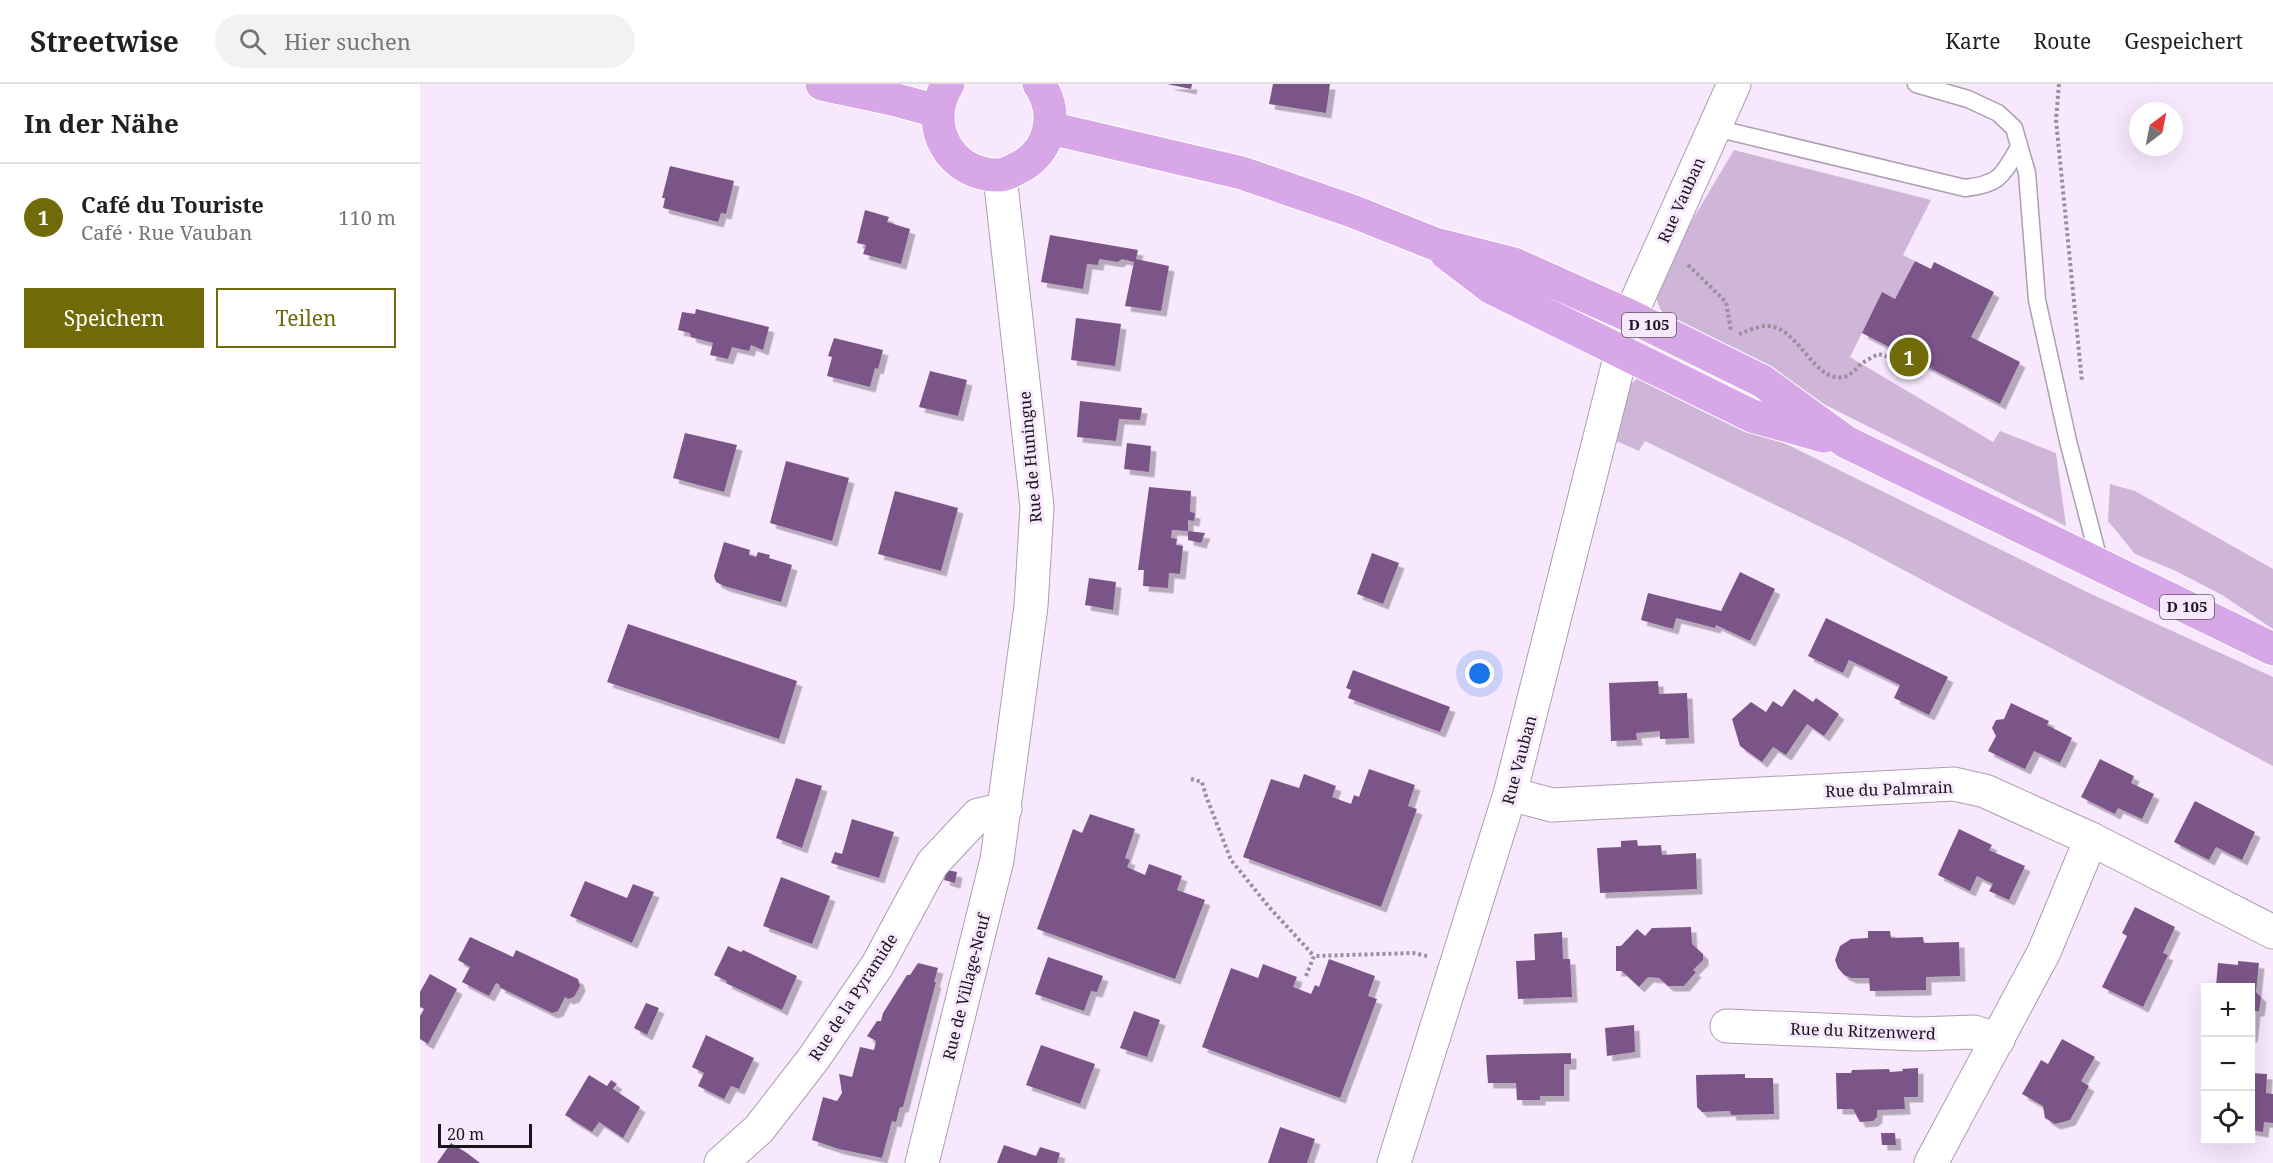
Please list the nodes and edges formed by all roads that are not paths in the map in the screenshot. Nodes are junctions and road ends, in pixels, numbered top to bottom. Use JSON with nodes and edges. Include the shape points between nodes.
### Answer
{"nodes":[{"id":1,"x":822,"y":84,"type":"edge"},
{"id":2,"x":1039,"y":84,"type":"edge"},
{"id":3,"x":1734,"y":84,"type":"edge"},
{"id":4,"x":1916,"y":84,"type":"edge"},
{"id":5,"x":943,"y":97,"type":"edge"},
{"id":6,"x":1050,"y":128,"type":"junction"},
{"id":7,"x":1714,"y":128,"type":"junction"},
{"id":8,"x":2019,"y":147,"type":"junction"},
{"id":9,"x":1000,"y":176,"type":"junction"},
{"id":10,"x":1435,"y":244,"type":"junction"},
{"id":11,"x":1630,"y":316,"type":"junction"},
{"id":12,"x":1622,"y":350,"type":"junction"},
{"id":13,"x":1846,"y":442,"type":"junction"},
{"id":14,"x":2101,"y":565,"type":"junction"},
{"id":15,"x":2273,"y":649,"type":"edge"},
{"id":16,"x":1510,"y":794,"type":"junction"},
{"id":17,"x":1005,"y":809,"type":"junction"},
{"id":18,"x":2091,"y":838,"type":"junction"},
{"id":19,"x":2273,"y":932,"type":"edge"},
{"id":20,"x":1726,"y":1026,"type":"dead end"},
{"id":21,"x":1998,"y":1040,"type":"junction"},
{"id":22,"x":721,"y":1163,"type":"edge"},
{"id":23,"x":922,"y":1163,"type":"edge"},
{"id":24,"x":1394,"y":1163,"type":"edge"},
{"id":25,"x":1931,"y":1163,"type":"edge"}],
"edges":[{"from":1,"to":5,"type":"main road","via":[[893,99]]},
{"from":2,"to":6,"type":"main road","via":[[1050,110]]},
{"from":3,"to":7,"type":"street","name":"Rue Vauban"},
{"from":4,"to":8,"type":"lane","via":[[1968,99],[1998,113],[2014,128]]},
{"from":5,"to":9,"type":"main road","via":[[938,130],[946,148],[959,162],[978,172]]},
{"from":6,"to":9,"type":"main road","via":[[1043,146],[1030,161]]},
{"from":6,"to":10,"type":"main road","number":"D 105","via":[[1242,174]]},
{"from":7,"to":8,"type":"lane","via":[[1965,188],[1986,186],[2002,175]]},
{"from":7,"to":11,"type":"street","name":"Rue Vauban"},
{"from":8,"to":14,"type":"lane","via":[[2027,173],[2037,300]]},
{"from":9,"to":17,"type":"street","name":"Rue de Huningue","via":[[1037,507],[1031,606]]},
{"from":10,"to":11,"type":"main road","number":"D 105","via":[[1514,264]]},
{"from":10,"to":12,"type":"main road","number":"D 105","via":[[1492,288]]},
{"from":11,"to":13,"type":"main road","number":"D 105","via":[[1762,381]]},
{"from":12,"to":13,"type":"main road","number":"D 105","via":[[1752,416]]},
{"from":12,"to":16,"type":"street","name":"Rue Vauban"},
{"from":13,"to":14,"type":"main road","number":"D 105"},
{"from":14,"to":15,"type":"main road","number":"D 105"},
{"from":16,"to":18,"type":"street","name":"Rue du Palmrain","via":[[1552,804],[1954,784],[1985,792]]},
{"from":16,"to":24,"type":"street","name":"Rue Vauban"},
{"from":17,"to":22,"type":"street","name":"Rue de la Pyramide","via":[[978,815],[932,864],[877,966],[814,1058],[759,1129]]},
{"from":17,"to":23,"type":"street","name":"Rue de Village-Neuf","via":[[997,860]]},
{"from":18,"to":19,"type":"street","name":"Rue du Palmrain"},
{"from":18,"to":21,"type":"street","via":[[2044,952]]},
{"from":20,"to":21,"type":"street","name":"Rue du Ritzenwerd","via":[[1917,1034],[1974,1032]]},
{"from":21,"to":25,"type":"street"}]}
